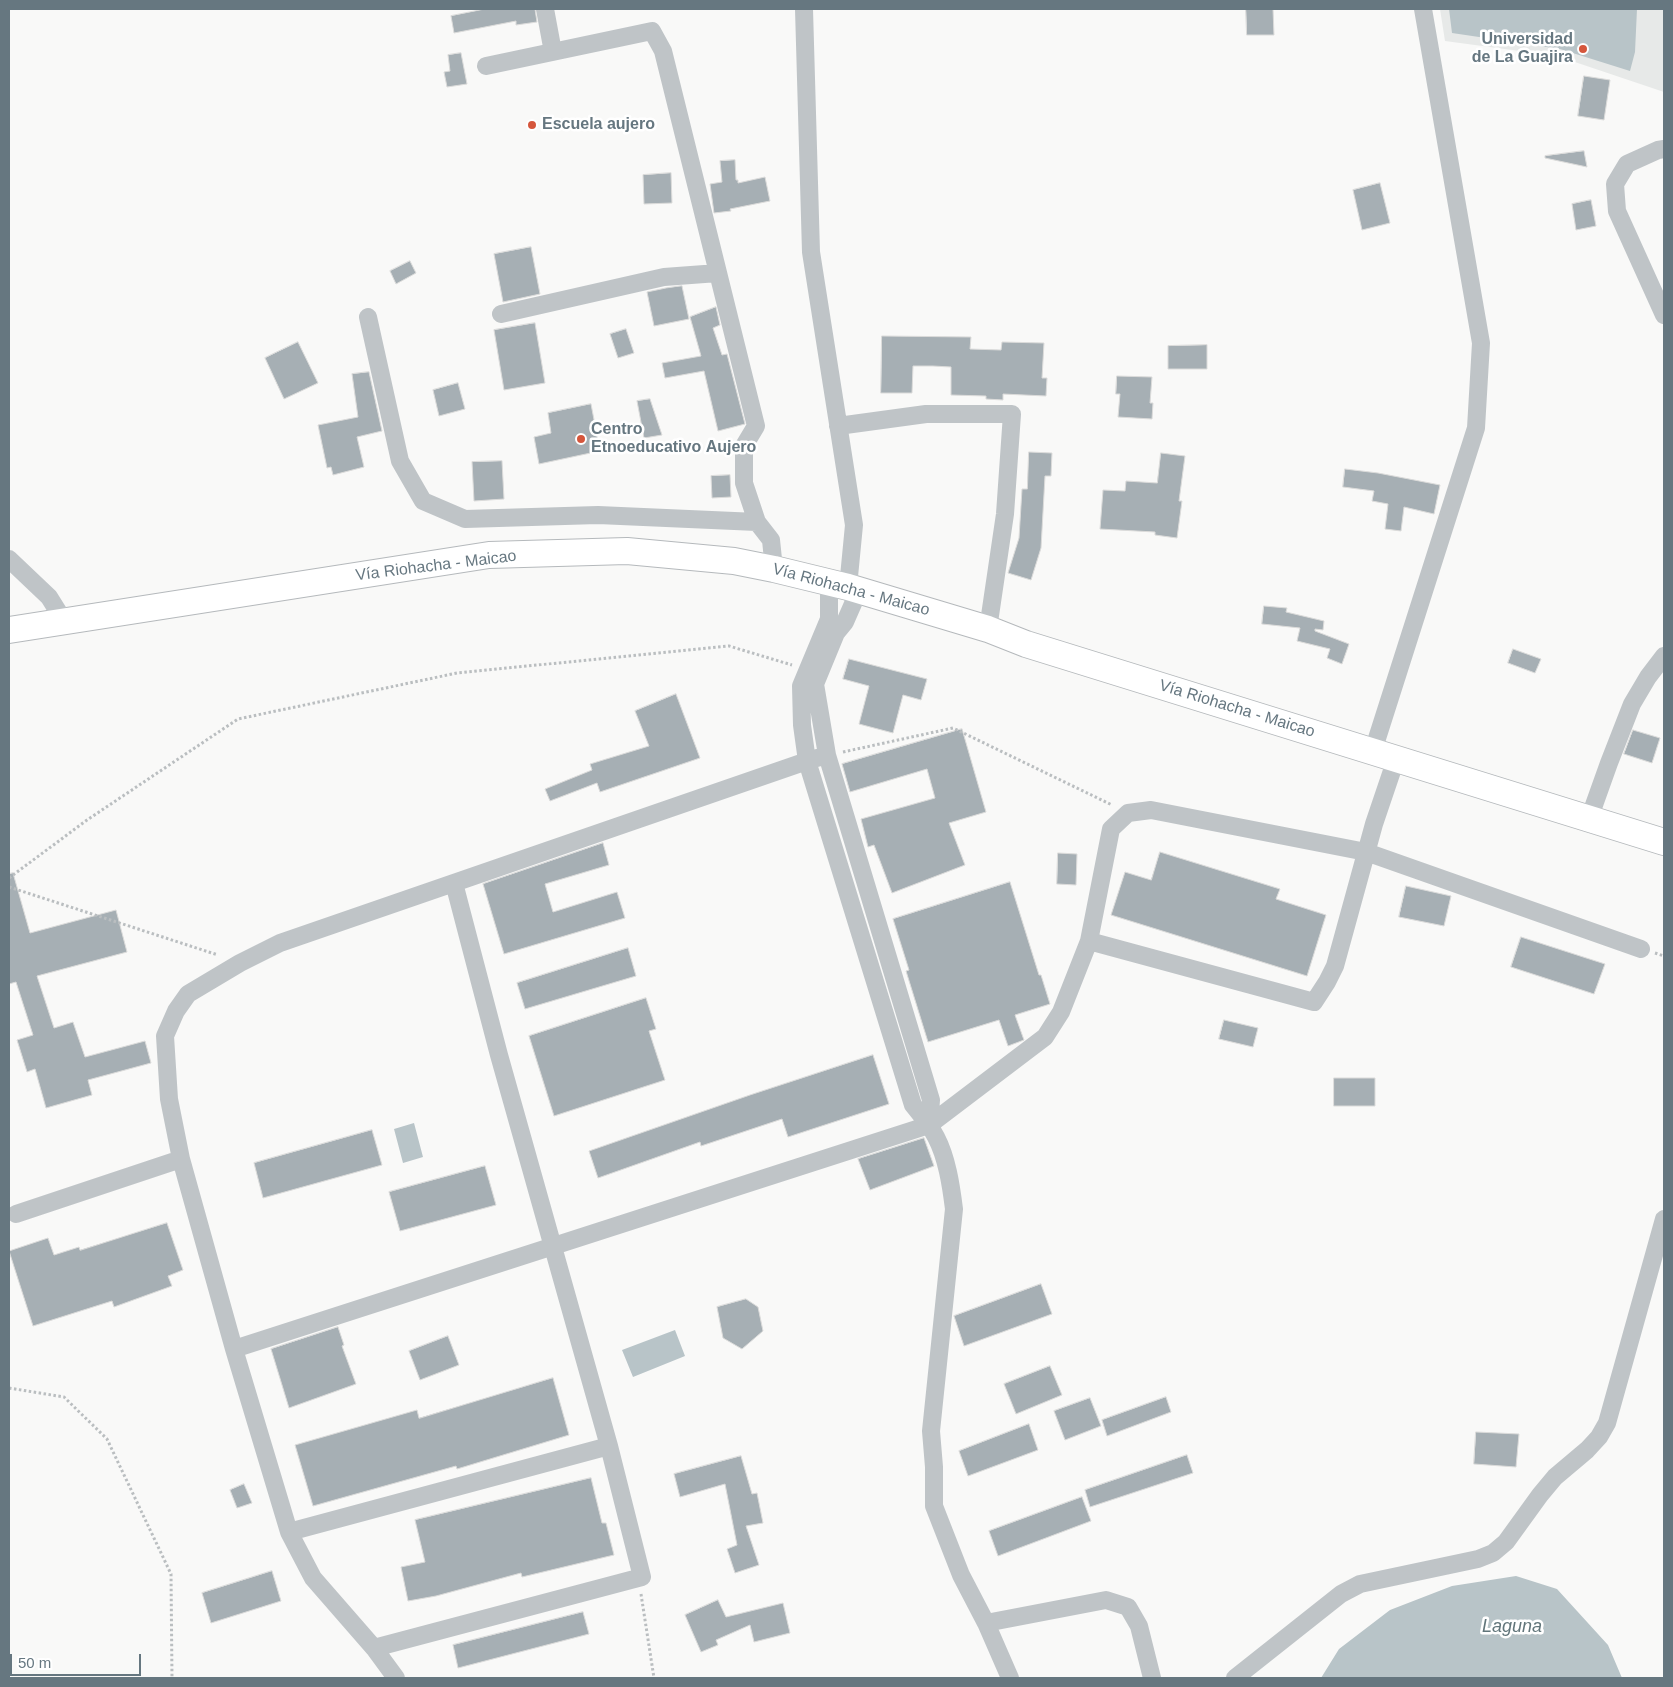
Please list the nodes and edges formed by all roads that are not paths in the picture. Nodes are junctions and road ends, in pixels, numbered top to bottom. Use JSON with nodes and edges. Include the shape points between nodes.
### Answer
{"nodes":[{"id":1,"x":545,"y":9,"type":"edge"},
{"id":2,"x":804,"y":9,"type":"edge"},
{"id":3,"x":1423,"y":9,"type":"edge"},
{"id":4,"x":553,"y":52,"type":"junction"},
{"id":5,"x":486,"y":66,"type":"dead end"},
{"id":6,"x":1664,"y":149,"type":"edge"},
{"id":7,"x":718,"y":273,"type":"junction"},
{"id":8,"x":502,"y":314,"type":"dead end"},
{"id":9,"x":1664,"y":315,"type":"edge"},
{"id":10,"x":368,"y":317,"type":"dead end"},
{"id":11,"x":838,"y":426,"type":"junction"},
{"id":12,"x":757,"y":522,"type":"junction"},
{"id":13,"x":9,"y":559,"type":"edge"},
{"id":14,"x":774,"y":568,"type":"junction"},
{"id":15,"x":846,"y":586,"type":"junction"},
{"id":16,"x":64,"y":621,"type":"junction"},
{"id":17,"x":837,"y":621,"type":"junction"},
{"id":18,"x":988,"y":629,"type":"junction"},
{"id":19,"x":9,"y":630,"type":"edge"},
{"id":20,"x":1664,"y":656,"type":"edge"},
{"id":21,"x":827,"y":755,"type":"junction"},
{"id":22,"x":1385,"y":755,"type":"junction"},
{"id":23,"x":807,"y":761,"type":"junction"},
{"id":24,"x":1589,"y":819,"type":"junction"},
{"id":25,"x":1664,"y":842,"type":"edge"},
{"id":26,"x":1366,"y":852,"type":"junction"},
{"id":27,"x":454,"y":883,"type":"junction"},
{"id":28,"x":1089,"y":941,"type":"junction"},
{"id":29,"x":1641,"y":949,"type":"dead end"},
{"id":30,"x":929,"y":1125,"type":"junction"},
{"id":31,"x":181,"y":1159,"type":"junction"},
{"id":32,"x":16,"y":1214,"type":"dead end"},
{"id":33,"x":1664,"y":1219,"type":"edge"},
{"id":34,"x":554,"y":1246,"type":"junction"},
{"id":35,"x":234,"y":1349,"type":"junction"},
{"id":36,"x":609,"y":1446,"type":"junction"},
{"id":37,"x":289,"y":1532,"type":"junction"},
{"id":38,"x":986,"y":1623,"type":"junction"},
{"id":39,"x":374,"y":1648,"type":"junction"},
{"id":40,"x":396,"y":1678,"type":"edge"},
{"id":41,"x":1010,"y":1678,"type":"edge"},
{"id":42,"x":1152,"y":1678,"type":"edge"},
{"id":43,"x":1235,"y":1678,"type":"edge"}],
"edges":[{"from":1,"to":4,"type":"street"},
{"from":2,"to":11,"type":"street","via":[[811,252]]},
{"from":3,"to":22,"type":"street","via":[[1481,343],[1476,428]]},
{"from":4,"to":5,"type":"street"},
{"from":4,"to":7,"type":"street","via":[[652,31],[663,51]]},
{"from":6,"to":9,"type":"street","via":[[1627,164],[1615,184],[1617,210]]},
{"from":7,"to":8,"type":"street","via":[[664,277]]},
{"from":7,"to":12,"type":"street","via":[[756,426],[744,446],[744,483]]},
{"from":10,"to":12,"type":"street","via":[[400,461],[423,501],[465,520],[598,516]]},
{"from":11,"to":15,"type":"street","via":[[854,525]]},
{"from":11,"to":18,"type":"street","via":[[926,414],[1012,414],[1005,514]]},
{"from":12,"to":14,"type":"street","via":[[771,540]]},
{"from":13,"to":16,"type":"street","via":[[49,598]]},
{"from":14,"to":15,"type":"highway","name":"Vía Riohacha - Maicao"},
{"from":14,"to":16,"type":"highway","name":"Vía Riohacha - Maicao","via":[[627,551],[489,555]]},
{"from":15,"to":17,"type":"street"},
{"from":15,"to":17,"type":"street"},
{"from":15,"to":18,"type":"highway","name":"Vía Riohacha - Maicao"},
{"from":16,"to":19,"type":"highway","name":"Vía Riohacha - Maicao"},
{"from":17,"to":21,"type":"street","via":[[836,633],[815,684]]},
{"from":17,"to":23,"type":"street","via":[[801,686]]},
{"from":18,"to":22,"type":"highway","name":"Vía Riohacha - Maicao","via":[[1026,644]]},
{"from":20,"to":24,"type":"street","via":[[1632,704]]},
{"from":21,"to":23,"type":"street"},
{"from":21,"to":30,"type":"street","via":[[931,1100]]},
{"from":22,"to":24,"type":"highway","name":"Vía Riohacha - Maicao"},
{"from":22,"to":26,"type":"street"},
{"from":23,"to":27,"type":"street"},
{"from":23,"to":30,"type":"street","via":[[913,1105]]},
{"from":24,"to":25,"type":"highway","name":"Vía Riohacha - Maicao"},
{"from":26,"to":28,"type":"street","via":[[1151,810],[1128,813],[1111,829]]},
{"from":26,"to":28,"type":"street","via":[[1336,966],[1314,1002]]},
{"from":26,"to":29,"type":"street"},
{"from":27,"to":31,"type":"street","via":[[280,943],[188,994],[176,1010],[165,1036],[169,1099]]},
{"from":27,"to":34,"type":"street"},
{"from":28,"to":30,"type":"street","via":[[1061,1012],[1044,1037]]},
{"from":30,"to":34,"type":"street"},
{"from":30,"to":38,"type":"street","via":[[950,1180],[954,1209],[931,1431],[934,1506],[961,1575]]},
{"from":31,"to":32,"type":"street"},
{"from":31,"to":35,"type":"street"},
{"from":33,"to":43,"type":"street","via":[[1607,1423],[1587,1450],[1555,1477],[1506,1542],[1493,1553],[1478,1559],[1360,1584],[1341,1594]]},
{"from":34,"to":35,"type":"street"},
{"from":34,"to":36,"type":"street"},
{"from":35,"to":37,"type":"street"},
{"from":36,"to":37,"type":"street"},
{"from":36,"to":39,"type":"street","via":[[642,1577]]},
{"from":37,"to":39,"type":"street","via":[[312,1578]]},
{"from":38,"to":41,"type":"street"},
{"from":38,"to":42,"type":"street","via":[[1106,1600],[1128,1607],[1139,1626]]},
{"from":39,"to":40,"type":"street"}]}
